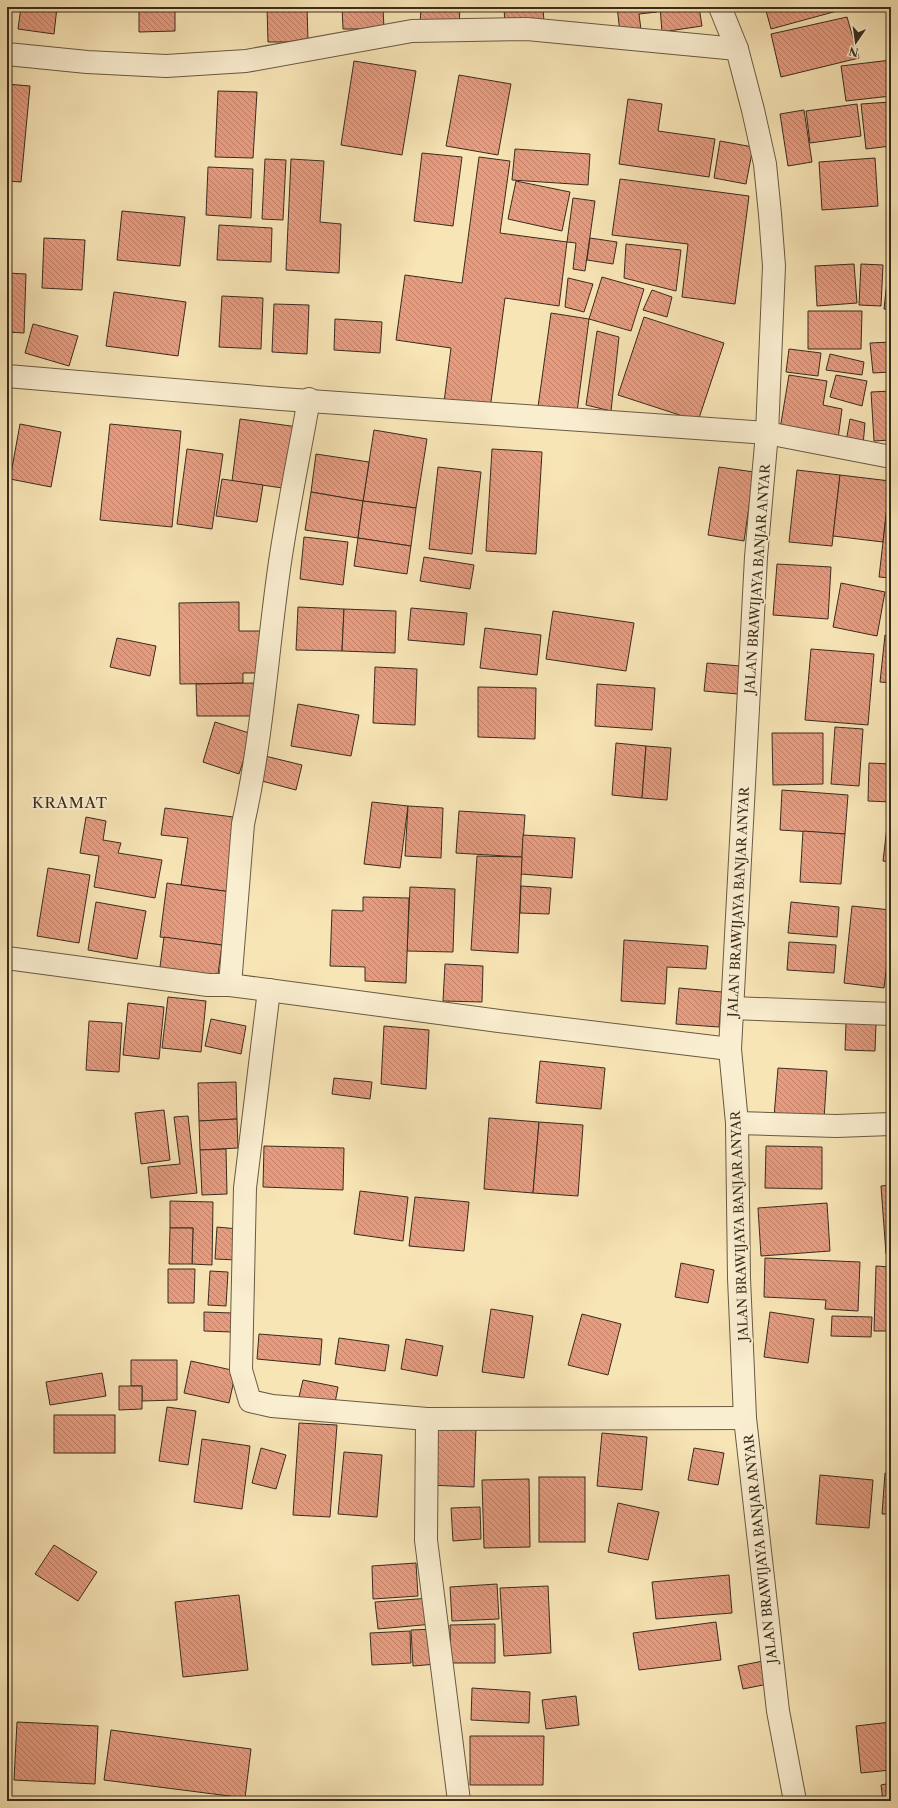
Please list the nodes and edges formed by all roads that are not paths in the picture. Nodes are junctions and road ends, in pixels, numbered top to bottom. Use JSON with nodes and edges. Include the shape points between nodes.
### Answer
{"nodes":[{"id":1,"x":720,"y":7,"type":"edge"},
{"id":2,"x":736,"y":49,"type":"junction"},
{"id":3,"x":7,"y":54,"type":"edge"},
{"id":4,"x":7,"y":376,"type":"edge"},
{"id":5,"x":309,"y":399,"type":"junction"},
{"id":6,"x":767,"y":433,"type":"junction"},
{"id":7,"x":891,"y":457,"type":"edge"},
{"id":8,"x":7,"y":958,"type":"edge"},
{"id":9,"x":230,"y":984,"type":"junction"},
{"id":10,"x":269,"y":990,"type":"junction"},
{"id":11,"x":732,"y":1008,"type":"junction"},
{"id":12,"x":891,"y":1014,"type":"edge"},
{"id":13,"x":730,"y":1049,"type":"junction"},
{"id":14,"x":737,"y":1123,"type":"junction"},
{"id":15,"x":891,"y":1124,"type":"edge"},
{"id":16,"x":745,"y":1418,"type":"junction"},
{"id":17,"x":427,"y":1419,"type":"junction"},
{"id":18,"x":459,"y":1801,"type":"edge"},
{"id":19,"x":795,"y":1801,"type":"edge"}],
"edges":[{"from":1,"to":2,"type":"street","name":"JALAN BRAWIJAYA BANJAR ANYAR"},
{"from":2,"to":3,"type":"street","via":[[527,29],[412,32],[246,61],[166,66]]},
{"from":2,"to":6,"type":"street","name":"JALAN BRAWIJAYA BANJAR ANYAR","via":[[753,110],[764,164],[770,214],[774,266]]},
{"from":4,"to":5,"type":"street","via":[[281,399]]},
{"from":5,"to":6,"type":"street"},
{"from":5,"to":9,"type":"street","via":[[279,569],[266,682],[243,824]]},
{"from":6,"to":7,"type":"street"},
{"from":6,"to":11,"type":"street","name":"JALAN BRAWIJAYA BANJAR ANYAR","via":[[756,564]]},
{"from":8,"to":9,"type":"street","via":[[200,984]]},
{"from":9,"to":10,"type":"street"},
{"from":10,"to":13,"type":"street"},
{"from":10,"to":17,"type":"street","via":[[245,1188],[241,1370],[250,1401],[272,1406]]},
{"from":11,"to":12,"type":"street"},
{"from":11,"to":13,"type":"street","name":"JALAN BRAWIJAYA BANJAR ANYAR"},
{"from":13,"to":14,"type":"street","name":"JALAN BRAWIJAYA BANJAR ANYAR"},
{"from":14,"to":15,"type":"street","via":[[836,1126]]},
{"from":14,"to":16,"type":"street","name":"JALAN BRAWIJAYA BANJAR ANYAR","via":[[739,1278]]},
{"from":16,"to":17,"type":"street"},
{"from":16,"to":19,"type":"street","name":"JALAN BRAWIJAYA BANJAR ANYAR","via":[[778,1711]]},
{"from":17,"to":18,"type":"street","via":[[426,1540]]}]}
